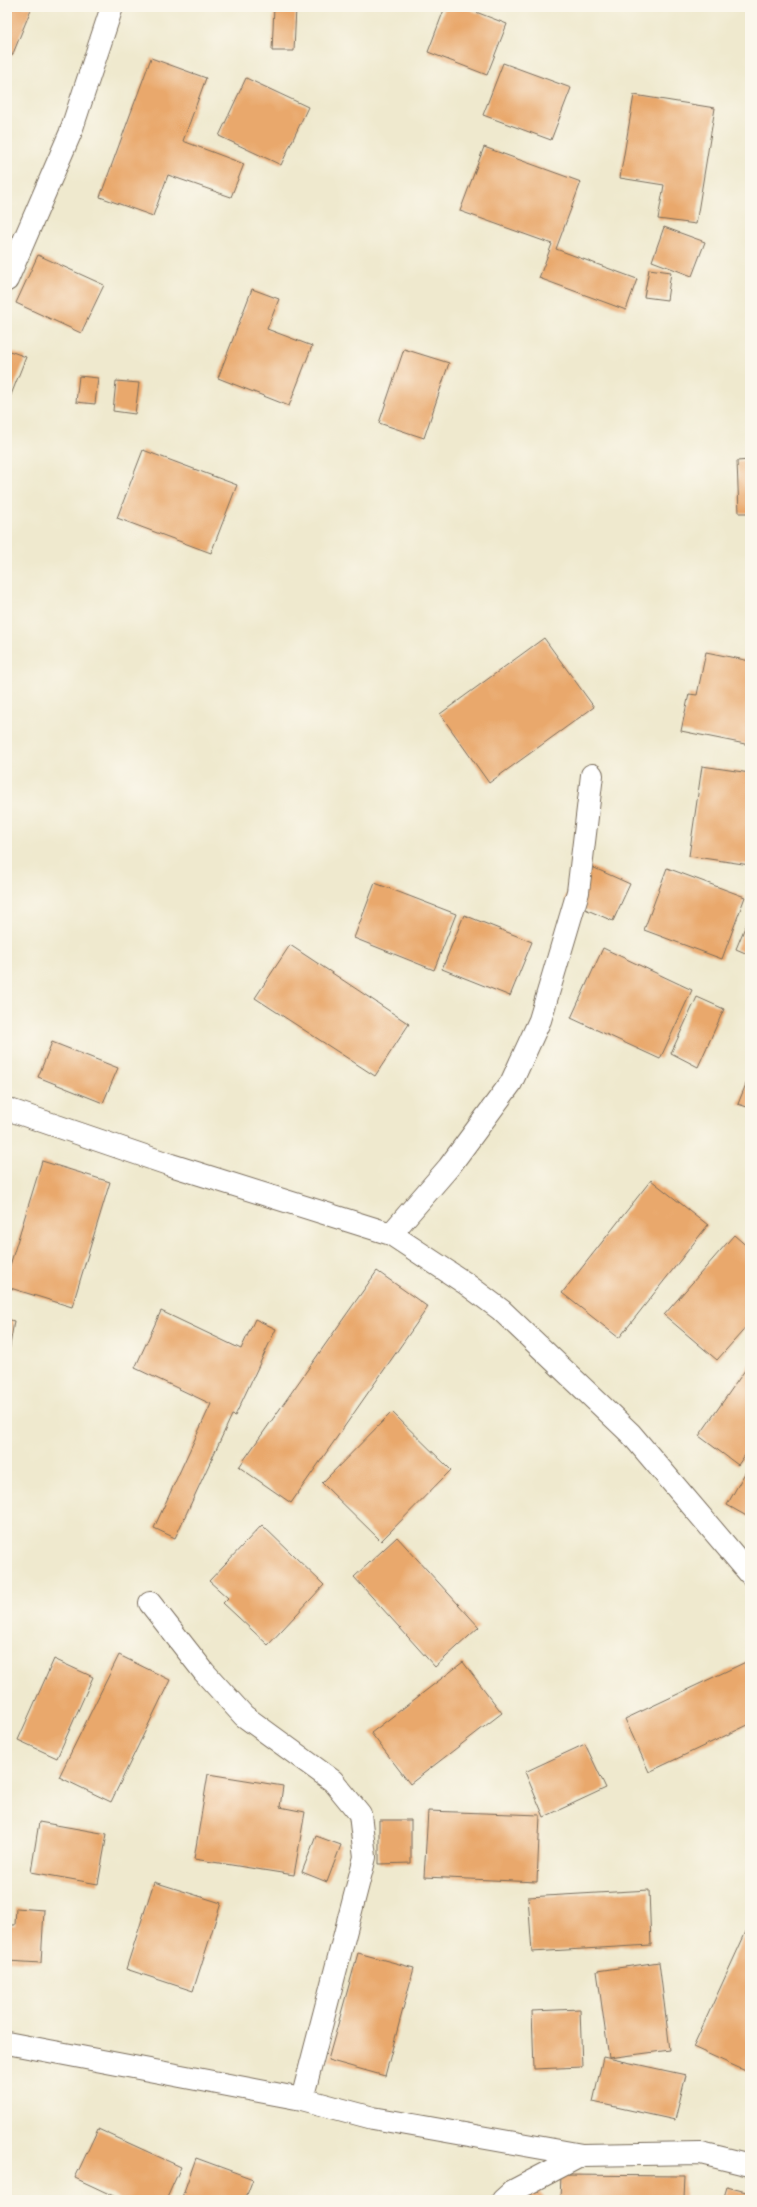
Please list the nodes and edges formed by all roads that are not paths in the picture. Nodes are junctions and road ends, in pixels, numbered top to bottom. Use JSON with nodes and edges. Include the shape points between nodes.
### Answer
{"nodes":[{"id":1,"x":112,"y":7,"type":"edge"},
{"id":2,"x":7,"y":280,"type":"edge"},
{"id":3,"x":592,"y":775,"type":"dead end"},
{"id":4,"x":7,"y":1109,"type":"edge"},
{"id":5,"x":391,"y":1234,"type":"junction"},
{"id":6,"x":750,"y":1574,"type":"edge"},
{"id":7,"x":150,"y":1603,"type":"dead end"},
{"id":8,"x":7,"y":2044,"type":"edge"},
{"id":9,"x":302,"y":2099,"type":"junction"},
{"id":10,"x":582,"y":2155,"type":"junction"},
{"id":11,"x":750,"y":2165,"type":"edge"},
{"id":12,"x":503,"y":2200,"type":"edge"}],
"edges":[{"from":1,"to":2,"type":"street","via":[[70,134]]},
{"from":3,"to":5,"type":"street","via":[[578,892],[540,1020],[511,1083],[449,1167]]},
{"from":4,"to":5,"type":"street","via":[[171,1165]]},
{"from":5,"to":6,"type":"street","via":[[501,1310],[631,1434]]},
{"from":7,"to":9,"type":"street","via":[[204,1672],[244,1716],[333,1781],[360,1814],[365,1857]]},
{"from":8,"to":9,"type":"street"},
{"from":9,"to":10,"type":"street","via":[[373,2118]]},
{"from":10,"to":11,"type":"street","via":[[701,2153]]},
{"from":10,"to":12,"type":"street","via":[[513,2191]]}]}
